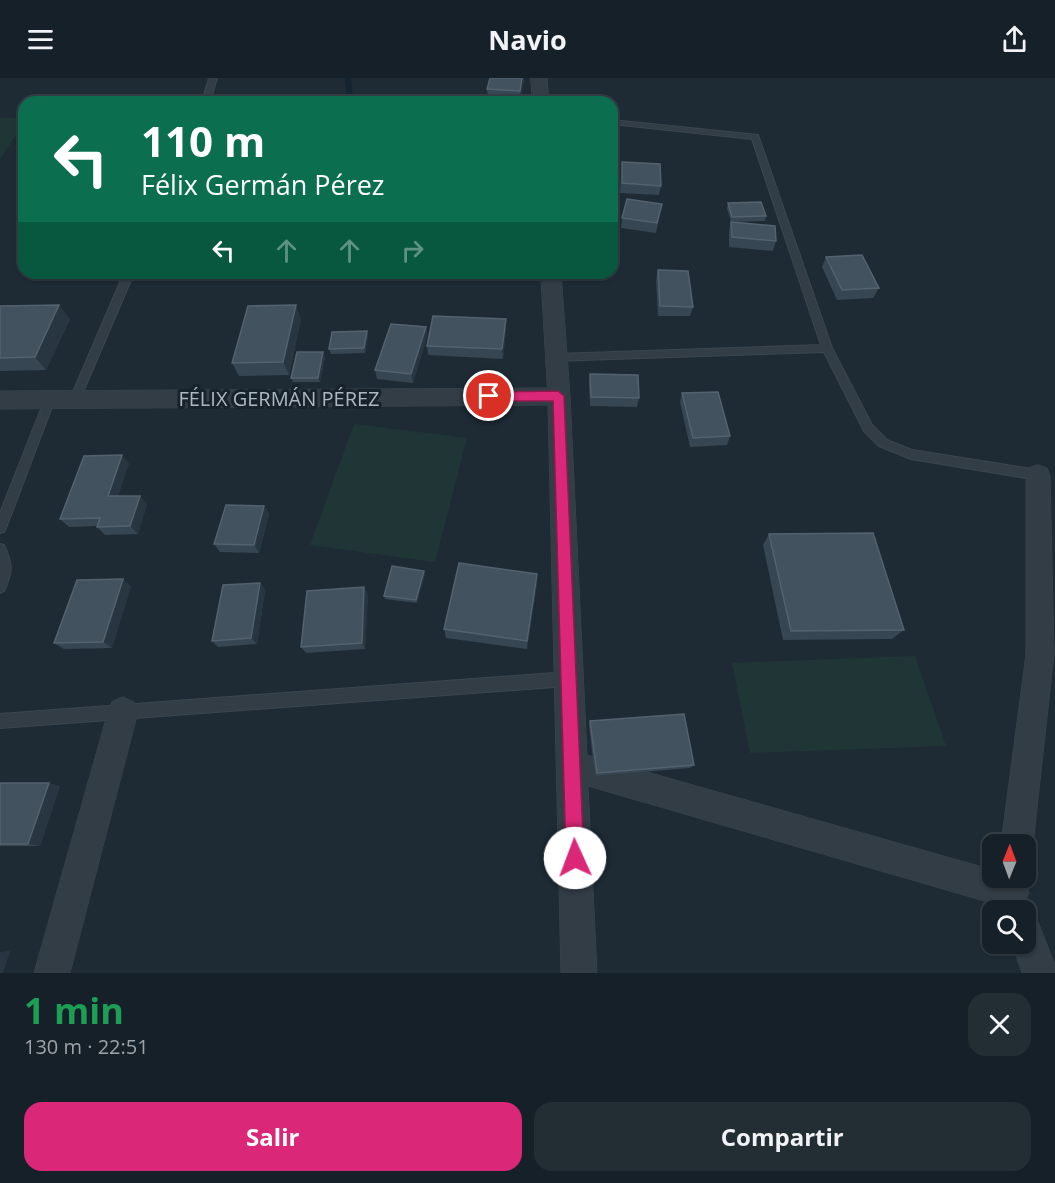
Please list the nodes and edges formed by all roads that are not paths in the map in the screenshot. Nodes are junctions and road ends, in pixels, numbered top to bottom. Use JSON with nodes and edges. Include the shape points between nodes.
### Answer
{"nodes":[{"id":1,"x":213,"y":78,"type":"edge"},
{"id":2,"x":539,"y":78,"type":"edge"},
{"id":3,"x":208,"y":96,"type":"edge"},
{"id":4,"x":540,"y":96,"type":"edge"},
{"id":5,"x":618,"y":123,"type":"edge"},
{"id":6,"x":126,"y":279,"type":"edge"},
{"id":7,"x":551,"y":279,"type":"edge"},
{"id":8,"x":827,"y":348,"type":"junction"},
{"id":9,"x":556,"y":358,"type":"junction"},
{"id":10,"x":558,"y":396,"type":"junction"},
{"id":11,"x":50,"y":399,"type":"junction"},
{"id":12,"x":75,"y":399,"type":"junction"},
{"id":13,"x":0,"y":400,"type":"edge"},
{"id":14,"x":1038,"y":475,"type":"joint"},
{"id":15,"x":0,"y":528,"type":"edge"},
{"id":16,"x":0,"y":549,"type":"edge"},
{"id":17,"x":0,"y":586,"type":"edge"},
{"id":18,"x":1047,"y":655,"type":"edge"},
{"id":19,"x":568,"y":679,"type":"junction"},
{"id":20,"x":123,"y":712,"type":"junction"},
{"id":21,"x":0,"y":721,"type":"edge"},
{"id":22,"x":572,"y":766,"type":"junction"},
{"id":23,"x":1019,"y":834,"type":"edge"},
{"id":24,"x":1014,"y":893,"type":"edge"},
{"id":25,"x":1033,"y":954,"type":"edge"},
{"id":26,"x":52,"y":973,"type":"edge"},
{"id":27,"x":579,"y":973,"type":"edge"},
{"id":28,"x":1040,"y":973,"type":"edge"}],
"edges":[{"from":1,"to":3,"type":"lane"},
{"from":2,"to":4,"type":"street"},
{"from":5,"to":8,"type":"lane","via":[[755,137]]},
{"from":6,"to":12,"type":"lane"},
{"from":7,"to":9,"type":"street"},
{"from":8,"to":9,"type":"lane"},
{"from":8,"to":14,"type":"lane","via":[[868,428],[882,443],[911,454]]},
{"from":9,"to":10,"type":"street"},
{"from":10,"to":12,"type":"street","name":"FÉLIX GERMÁN PÉREZ"},
{"from":10,"to":19,"type":"street"},
{"from":11,"to":12,"type":"street","name":"FÉLIX GERMÁN PÉREZ"},
{"from":11,"to":13,"type":"street","name":"FÉLIX GERMÁN PÉREZ"},
{"from":11,"to":15,"type":"lane"},
{"from":14,"to":18,"type":"street"},
{"from":16,"to":17,"type":"lane","via":[[6,571]]},
{"from":18,"to":23,"type":"street"},
{"from":19,"to":20,"type":"lane"},
{"from":19,"to":22,"type":"street"},
{"from":20,"to":21,"type":"lane"},
{"from":20,"to":26,"type":"street"},
{"from":22,"to":24,"type":"street"},
{"from":22,"to":27,"type":"street"},
{"from":25,"to":28,"type":"street"}]}
